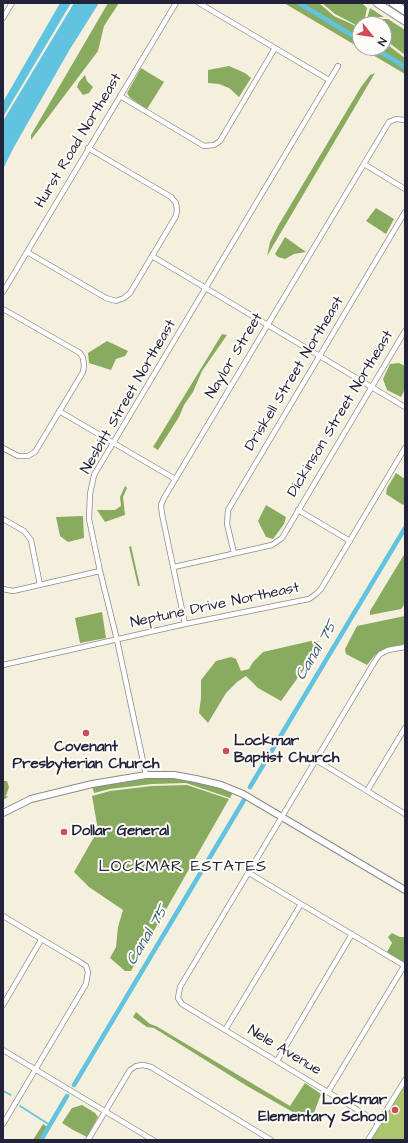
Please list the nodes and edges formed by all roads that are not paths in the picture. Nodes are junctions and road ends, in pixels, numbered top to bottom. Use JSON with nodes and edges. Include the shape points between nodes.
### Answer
{"nodes":[{"id":1,"x":12,"y":3,"type":"edge"},
{"id":2,"x":176,"y":3,"type":"edge"},
{"id":3,"x":199,"y":3,"type":"edge"},
{"id":4,"x":376,"y":3,"type":"edge"},
{"id":5,"x":393,"y":3,"type":"edge"},
{"id":6,"x":405,"y":11,"type":"edge"},
{"id":7,"x":3,"y":18,"type":"edge"},
{"id":8,"x":405,"y":21,"type":"edge"},
{"id":9,"x":275,"y":48,"type":"junction"},
{"id":10,"x":338,"y":66,"type":"dead end"},
{"id":11,"x":329,"y":80,"type":"junction"},
{"id":12,"x":120,"y":96,"type":"junction"},
{"id":13,"x":405,"y":120,"type":"edge"},
{"id":14,"x":88,"y":148,"type":"junction"},
{"id":15,"x":364,"y":164,"type":"junction"},
{"id":16,"x":405,"y":189,"type":"edge"},
{"id":17,"x":405,"y":212,"type":"edge"},
{"id":18,"x":27,"y":252,"type":"junction"},
{"id":19,"x":152,"y":256,"type":"junction"},
{"id":20,"x":206,"y":288,"type":"junction"},
{"id":21,"x":3,"y":292,"type":"edge"},
{"id":22,"x":3,"y":309,"type":"edge"},
{"id":23,"x":268,"y":325,"type":"junction"},
{"id":24,"x":405,"y":331,"type":"edge"},
{"id":25,"x":319,"y":356,"type":"junction"},
{"id":26,"x":372,"y":387,"type":"junction"},
{"id":27,"x":405,"y":407,"type":"edge"},
{"id":28,"x":59,"y":411,"type":"junction"},
{"id":29,"x":113,"y":443,"type":"junction"},
{"id":30,"x":3,"y":448,"type":"edge"},
{"id":31,"x":405,"y":448,"type":"edge"},
{"id":32,"x":175,"y":479,"type":"junction"},
{"id":33,"x":298,"y":510,"type":"junction"},
{"id":34,"x":3,"y":519,"type":"edge"},
{"id":35,"x":350,"y":541,"type":"junction"},
{"id":36,"x":234,"y":553,"type":"junction"},
{"id":37,"x":174,"y":567,"type":"junction"},
{"id":38,"x":100,"y":571,"type":"junction"},
{"id":39,"x":40,"y":585,"type":"junction"},
{"id":40,"x":3,"y":589,"type":"edge"},
{"id":41,"x":185,"y":624,"type":"junction"},
{"id":42,"x":117,"y":640,"type":"junction"},
{"id":43,"x":405,"y":647,"type":"edge"},
{"id":44,"x":3,"y":665,"type":"edge"},
{"id":45,"x":405,"y":728,"type":"edge"},
{"id":46,"x":316,"y":760,"type":"junction"},
{"id":47,"x":146,"y":775,"type":"junction"},
{"id":48,"x":367,"y":791,"type":"junction"},
{"id":49,"x":3,"y":813,"type":"edge"},
{"id":50,"x":405,"y":814,"type":"edge"},
{"id":51,"x":282,"y":816,"type":"junction"},
{"id":52,"x":249,"y":873,"type":"junction"},
{"id":53,"x":405,"y":890,"type":"edge"},
{"id":54,"x":300,"y":904,"type":"junction"},
{"id":55,"x":3,"y":916,"type":"edge"},
{"id":56,"x":352,"y":934,"type":"junction"},
{"id":57,"x":41,"y":940,"type":"junction"},
{"id":58,"x":404,"y":966,"type":"edge"},
{"id":59,"x":3,"y":1005,"type":"edge"},
{"id":60,"x":224,"y":1030,"type":"junction"},
{"id":61,"x":3,"y":1050,"type":"edge"},
{"id":62,"x":277,"y":1061,"type":"junction"},
{"id":63,"x":35,"y":1069,"type":"junction"},
{"id":64,"x":405,"y":1080,"type":"edge"},
{"id":65,"x":328,"y":1092,"type":"junction"},
{"id":66,"x":105,"y":1111,"type":"junction"},
{"id":67,"x":379,"y":1123,"type":"junction"},
{"id":68,"x":3,"y":1124,"type":"edge"},
{"id":69,"x":88,"y":1140,"type":"edge"},
{"id":70,"x":153,"y":1140,"type":"edge"},
{"id":71,"x":271,"y":1140,"type":"edge"},
{"id":72,"x":368,"y":1140,"type":"edge"}],
"edges":[{"from":1,"to":7,"type":"street"},
{"from":2,"to":12,"type":"street","name":"Hurst Road Northeast"},
{"from":3,"to":9,"type":"street"},
{"from":4,"to":8,"type":"main road"},
{"from":5,"to":6,"type":"main road"},
{"from":9,"to":11,"type":"street"},
{"from":9,"to":12,"type":"street","via":[[220,141],[214,145],[204,146]]},
{"from":10,"to":11,"type":"street","name":"Nesbitt Street Northeast"},
{"from":11,"to":20,"type":"street","name":"Nesbitt Street Northeast"},
{"from":12,"to":14,"type":"street","name":"Hurst Road Northeast"},
{"from":13,"to":15,"type":"street","name":"Naylor Street","via":[[396,119],[389,122]]},
{"from":14,"to":18,"type":"street","name":"Hurst Road Northeast"},
{"from":14,"to":19,"type":"street","via":[[171,197],[176,204],[176,216]]},
{"from":15,"to":16,"type":"street"},
{"from":15,"to":23,"type":"street","name":"Naylor Street"},
{"from":17,"to":25,"type":"street","name":"Driskell Street Northeast"},
{"from":18,"to":19,"type":"street","via":[[106,298],[116,301],[130,293]]},
{"from":18,"to":21,"type":"street","name":"Hurst Road Northeast"},
{"from":19,"to":20,"type":"street"},
{"from":20,"to":23,"type":"street"},
{"from":20,"to":29,"type":"street","name":"Nesbitt Street Northeast"},
{"from":22,"to":28,"type":"street","via":[[80,353],[83,358],[82,372]]},
{"from":23,"to":25,"type":"street"},
{"from":23,"to":32,"type":"street","name":"Naylor Street"},
{"from":24,"to":26,"type":"street","name":"Dickinson Street Northeast"},
{"from":25,"to":26,"type":"street"},
{"from":25,"to":36,"type":"street","name":"Driskell Street Northeast","via":[[228,510],[227,524]]},
{"from":26,"to":27,"type":"street"},
{"from":26,"to":33,"type":"street","name":"Dickinson Street Northeast"},
{"from":28,"to":29,"type":"street"},
{"from":28,"to":30,"type":"street","via":[[34,452],[28,456],[18,456]]},
{"from":29,"to":32,"type":"street"},
{"from":29,"to":38,"type":"street","name":"Nesbitt Street Northeast","via":[[94,475],[90,494],[89,519]]},
{"from":31,"to":35,"type":"street"},
{"from":32,"to":37,"type":"street","name":"Naylor Street","via":[[162,505]]},
{"from":33,"to":35,"type":"street"},
{"from":33,"to":36,"type":"street","name":"Dickinson Street Northeast","via":[[282,538],[272,545]]},
{"from":34,"to":39,"type":"street","via":[[24,531],[31,540]]},
{"from":35,"to":41,"type":"street","name":"Neptune Drive Northeast","via":[[321,589],[309,598]]},
{"from":36,"to":37,"type":"street","name":"Dickinson Street Northeast"},
{"from":37,"to":41,"type":"street","name":"Naylor Street"},
{"from":38,"to":39,"type":"street"},
{"from":38,"to":42,"type":"street","name":"Nesbitt Street Northeast"},
{"from":39,"to":40,"type":"street","via":[[13,591]]},
{"from":41,"to":42,"type":"street","name":"Neptune Drive Northeast"},
{"from":42,"to":44,"type":"street","name":"Neptune Drive Northeast"},
{"from":42,"to":47,"type":"street","name":"Nesbitt Street Northeast"},
{"from":43,"to":46,"type":"street","via":[[380,654]]},
{"from":45,"to":48,"type":"street"},
{"from":46,"to":48,"type":"street"},
{"from":46,"to":51,"type":"street"},
{"from":47,"to":49,"type":"street","via":[[92,784],[32,799]]},
{"from":47,"to":51,"type":"street","via":[[174,775],[221,785],[244,794]]},
{"from":48,"to":50,"type":"street"},
{"from":51,"to":52,"type":"street"},
{"from":51,"to":53,"type":"street"},
{"from":52,"to":54,"type":"street"},
{"from":52,"to":60,"type":"street","name":"Nele Avenue","via":[[179,988],[178,998],[182,1004]]},
{"from":54,"to":56,"type":"street"},
{"from":54,"to":60,"type":"street"},
{"from":55,"to":57,"type":"street"},
{"from":56,"to":58,"type":"street"},
{"from":56,"to":62,"type":"street"},
{"from":57,"to":59,"type":"street"},
{"from":57,"to":63,"type":"street","via":[[86,966],[88,972],[86,984]]},
{"from":58,"to":65,"type":"street"},
{"from":60,"to":62,"type":"street","name":"Nele Avenue"},
{"from":61,"to":63,"type":"street"},
{"from":62,"to":65,"type":"street","name":"Nele Avenue"},
{"from":63,"to":66,"type":"street"},
{"from":63,"to":68,"type":"street"},
{"from":64,"to":67,"type":"street"},
{"from":65,"to":67,"type":"street","name":"Nele Avenue"},
{"from":66,"to":69,"type":"street"},
{"from":66,"to":70,"type":"street"},
{"from":66,"to":71,"type":"street","via":[[130,1070],[143,1065],[151,1067]]},
{"from":67,"to":72,"type":"street"}]}
